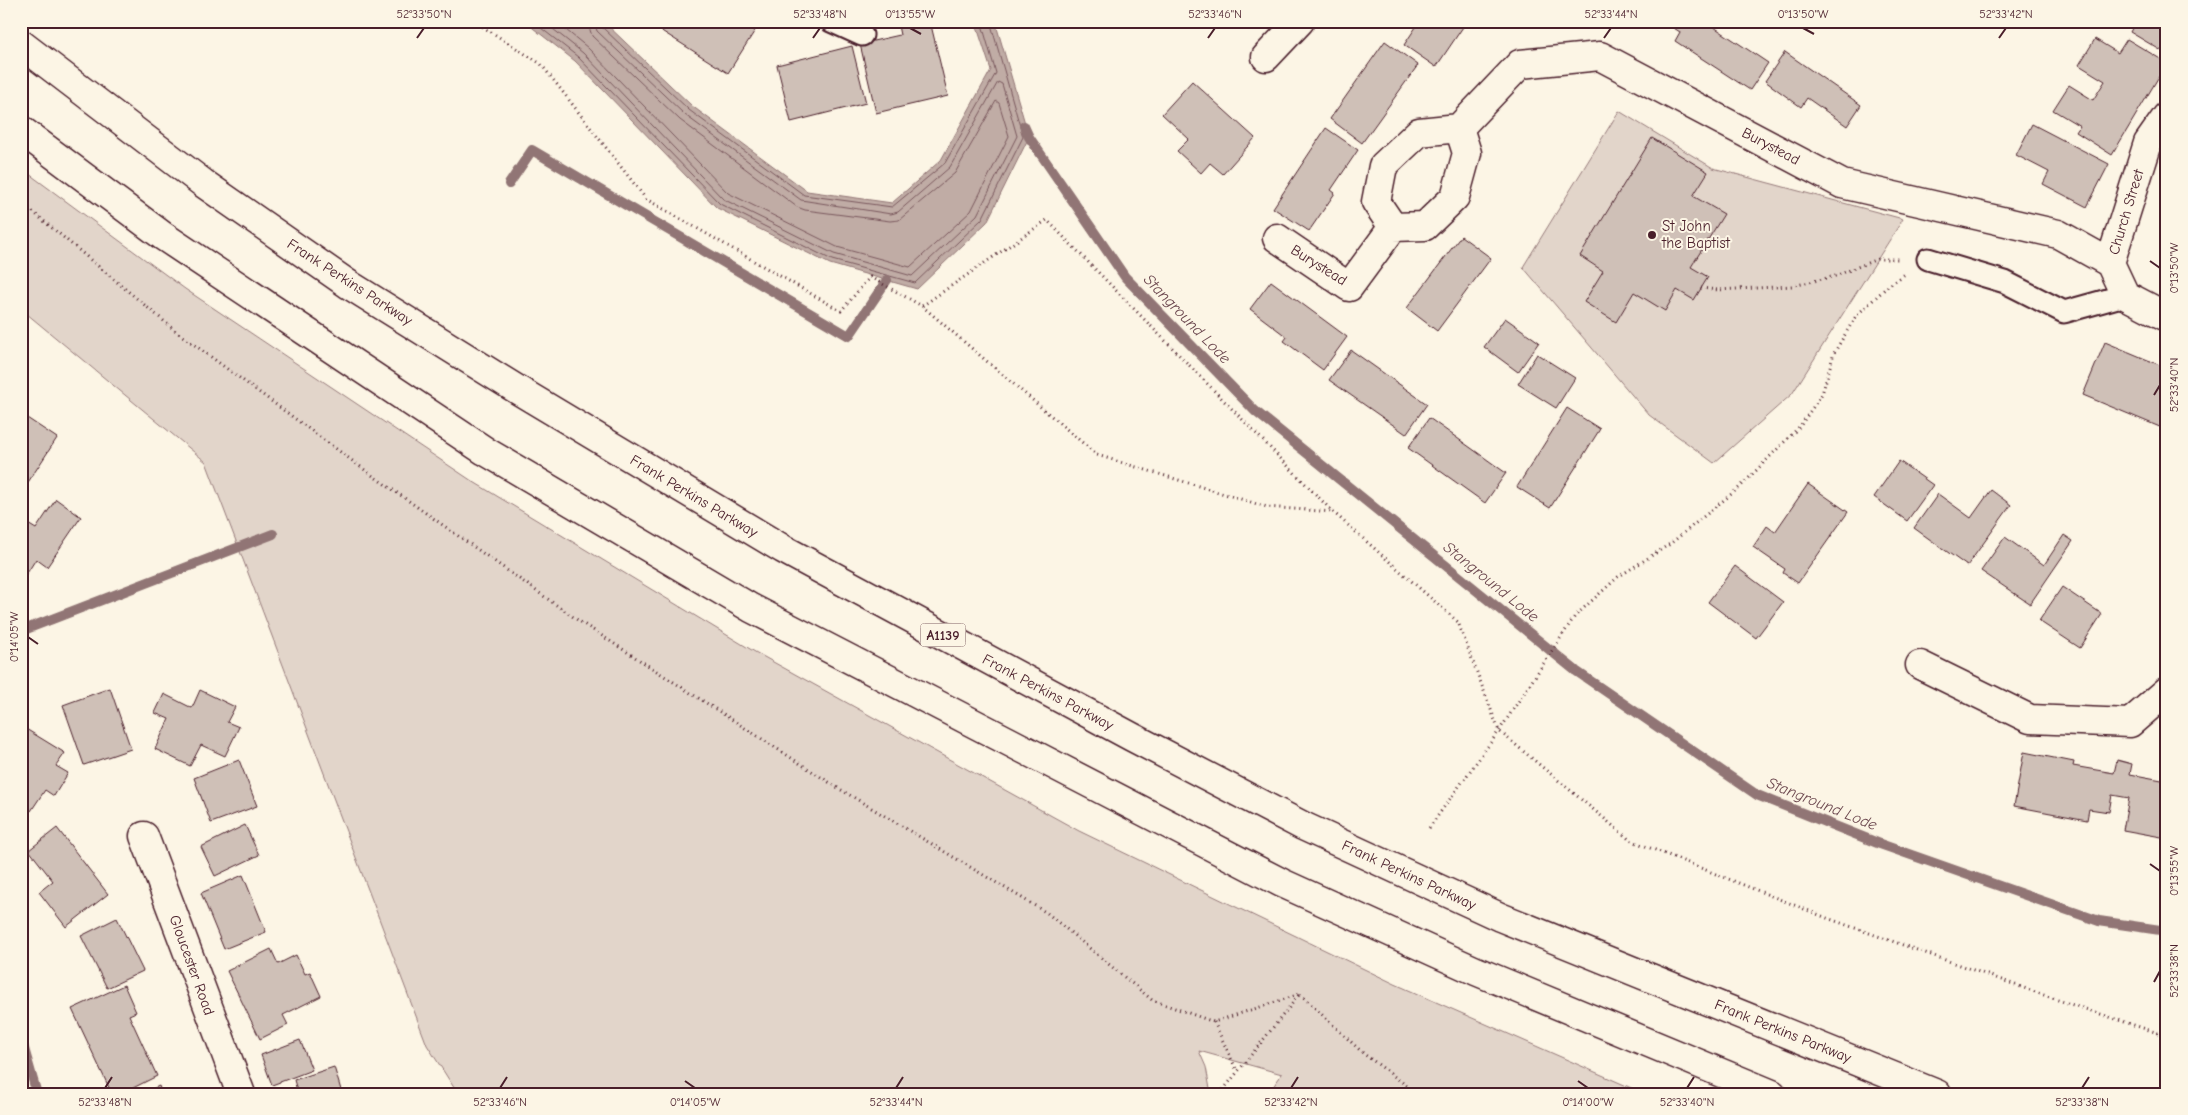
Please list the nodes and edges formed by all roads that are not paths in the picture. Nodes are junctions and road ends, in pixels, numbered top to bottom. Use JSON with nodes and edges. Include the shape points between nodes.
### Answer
{"nodes":[{"id":1,"x":831,"y":21,"type":"edge"},
{"id":2,"x":1300,"y":21,"type":"edge"},
{"id":3,"x":862,"y":35,"type":"dead end"},
{"id":4,"x":21,"y":44,"type":"edge"},
{"id":5,"x":1266,"y":57,"type":"dead end"},
{"id":6,"x":2167,"y":116,"type":"edge"},
{"id":7,"x":1459,"y":128,"type":"junction"},
{"id":8,"x":21,"y":130,"type":"edge"},
{"id":9,"x":1393,"y":227,"type":"junction"},
{"id":10,"x":1277,"y":238,"type":"dead end"},
{"id":11,"x":1928,"y":259,"type":"road end"},
{"id":12,"x":2110,"y":263,"type":"junction"},
{"id":13,"x":2125,"y":295,"type":"junction"},
{"id":14,"x":2167,"y":317,"type":"edge"},
{"id":15,"x":1920,"y":665,"type":"dead end"},
{"id":16,"x":2167,"y":691,"type":"edge"},
{"id":17,"x":144,"y":836,"type":"dead end"},
{"id":18,"x":240,"y":1094,"type":"edge"},
{"id":19,"x":1772,"y":1094,"type":"edge"},
{"id":20,"x":1937,"y":1094,"type":"edge"}],
"edges":[{"from":1,"to":3,"type":"lane"},
{"from":2,"to":5,"type":"main road"},
{"from":4,"to":20,"type":"main road","name":"Frank Perkins Parkway","number":"A1139","via":[[203,183],[348,284],[783,549],[1132,738],[1303,826],[1500,917]]},
{"from":6,"to":12,"type":"main road","name":"Church Street","via":[[2148,143]]},
{"from":7,"to":9,"type":"main road","via":[[1467,152],[1455,197],[1425,226]]},
{"from":7,"to":9,"type":"main road","via":[[1419,132],[1383,166],[1376,202]]},
{"from":7,"to":12,"type":"main road","name":"Burystead","via":[[1520,64],[1600,56],[1842,184],[2058,234]]},
{"from":8,"to":19,"type":"main road","via":[[163,236],[485,451],[751,608],[1282,883],[1476,971]]},
{"from":9,"to":10,"type":"main road","name":"Burystead","via":[[1349,287]]},
{"from":11,"to":13,"type":"lane","via":[[2005,282],[2064,312]]},
{"from":12,"to":13,"type":"main road","name":"Church Street"},
{"from":13,"to":14,"type":"main road"},
{"from":15,"to":16,"type":"main road","via":[[2030,719],[2130,723]]},
{"from":17,"to":18,"type":"main road","name":"Gloucester Road"}]}
